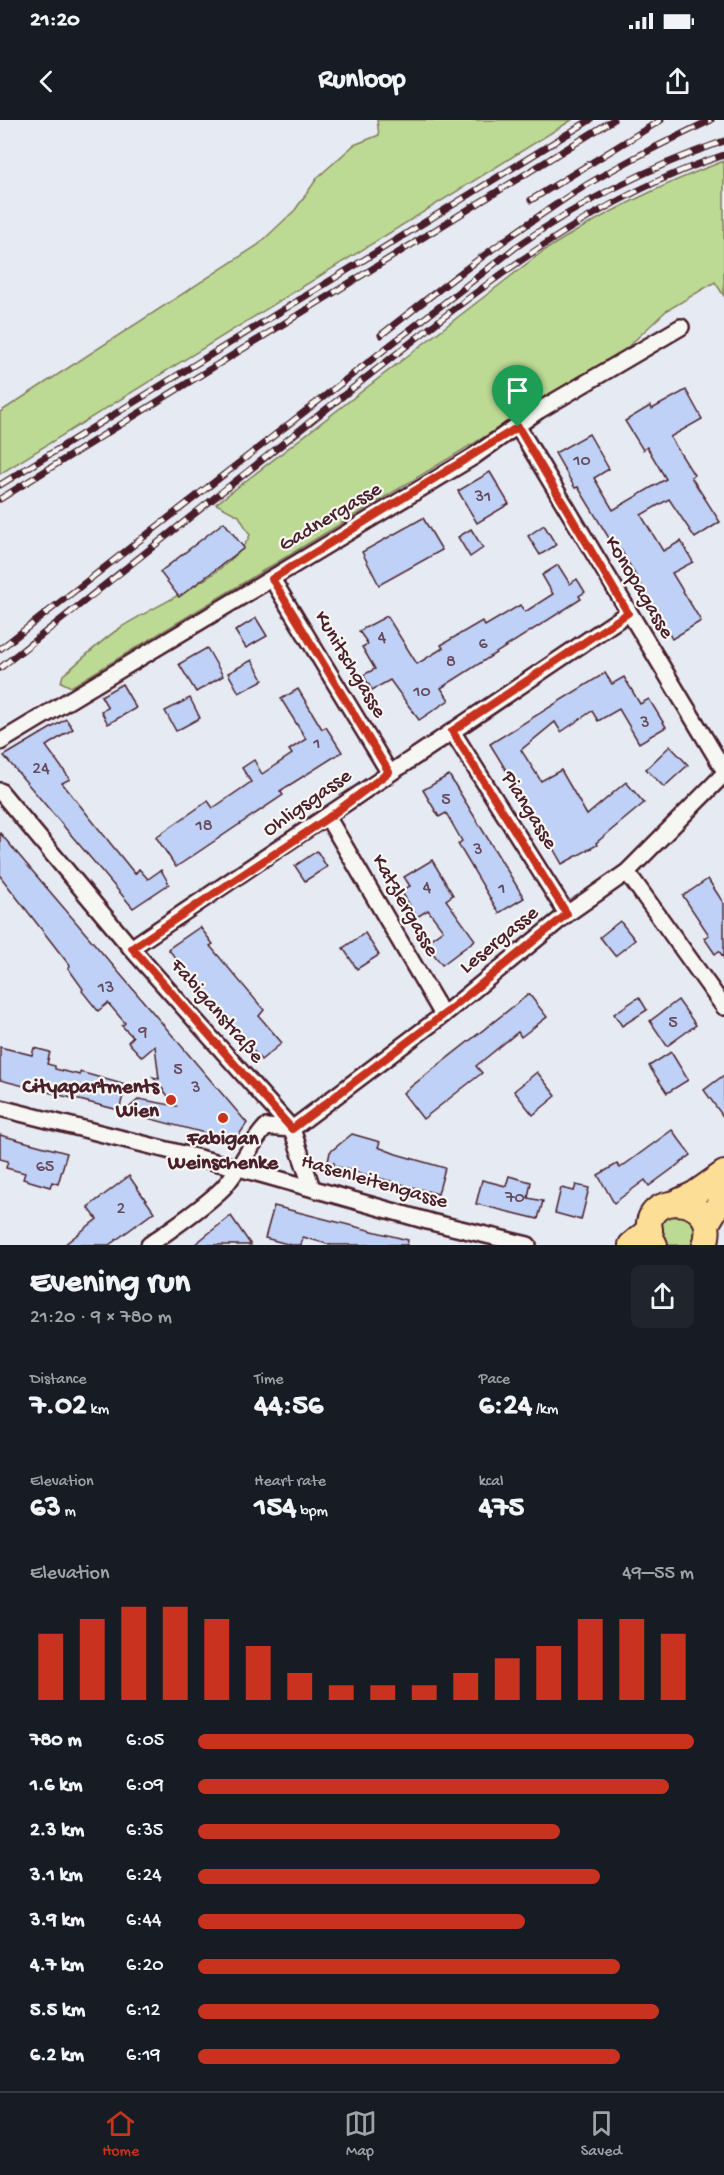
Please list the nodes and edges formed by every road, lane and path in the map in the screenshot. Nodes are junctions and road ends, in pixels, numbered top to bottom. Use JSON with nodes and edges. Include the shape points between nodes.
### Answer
{"nodes":[{"id":1,"x":681,"y":327,"type":"dead end"},
{"id":2,"x":518,"y":427,"type":"junction"},
{"id":3,"x":272,"y":579,"type":"junction"},
{"id":4,"x":628,"y":613,"type":"junction"},
{"id":5,"x":452,"y":731,"type":"junction"},
{"id":6,"x":0,"y":741,"type":"edge"},
{"id":7,"x":389,"y":772,"type":"junction"},
{"id":8,"x":724,"y":772,"type":"edge"},
{"id":9,"x":0,"y":791,"type":"edge"},
{"id":10,"x":328,"y":818,"type":"junction"},
{"id":11,"x":627,"y":872,"type":"junction"},
{"id":12,"x":567,"y":914,"type":"junction"},
{"id":13,"x":132,"y":948,"type":"junction"},
{"id":14,"x":724,"y":1007,"type":"edge"},
{"id":15,"x":443,"y":1015,"type":"junction"},
{"id":16,"x":0,"y":1108,"type":"edge"},
{"id":17,"x":292,"y":1129,"type":"junction"},
{"id":18,"x":239,"y":1168,"type":"junction"},
{"id":19,"x":724,"y":1173,"type":"edge"},
{"id":20,"x":312,"y":1188,"type":"junction"},
{"id":21,"x":724,"y":1195,"type":"edge"},
{"id":22,"x":679,"y":1201,"type":"junction"},
{"id":23,"x":706,"y":1234,"type":"edge"},
{"id":24,"x":653,"y":1237,"type":"edge"},
{"id":25,"x":149,"y":1245,"type":"edge"},
{"id":26,"x":528,"y":1245,"type":"edge"},
{"id":27,"x":631,"y":1245,"type":"edge"}],
"edges":[{"from":1,"to":2,"type":"street","name":"Gadnergasse"},
{"from":2,"to":3,"type":"street","name":"Gadnergasse"},
{"from":2,"to":4,"type":"street","name":"Konopagasse"},
{"from":3,"to":6,"type":"street","name":"Gadnergasse"},
{"from":3,"to":7,"type":"street","name":"Kunitschgasse"},
{"from":4,"to":5,"type":"street","name":"Ohligsgasse"},
{"from":4,"to":8,"type":"street","name":"Konopagasse"},
{"from":5,"to":7,"type":"street","name":"Ohligsgasse"},
{"from":5,"to":12,"type":"street","name":"Piangasse"},
{"from":7,"to":10,"type":"street","name":"Ohligsgasse"},
{"from":8,"to":11,"type":"street","name":"Lesergasse"},
{"from":9,"to":13,"type":"street","name":"Fabiganstraße"},
{"from":10,"to":13,"type":"street","name":"Ohligsgasse"},
{"from":10,"to":15,"type":"street","name":"Katzlergasse"},
{"from":11,"to":12,"type":"street","name":"Lesergasse"},
{"from":11,"to":14,"type":"street"},
{"from":12,"to":15,"type":"street","name":"Lesergasse"},
{"from":13,"to":17,"type":"street","name":"Fabiganstraße"},
{"from":15,"to":17,"type":"street","name":"Lesergasse"},
{"from":16,"to":18,"type":"street","name":"Hasenleitengasse"},
{"from":17,"to":18,"type":"street","via":[[266,1127],[252,1141]]},
{"from":17,"to":20,"type":"street","name":"Fabiganstraße"},
{"from":18,"to":20,"type":"street","name":"Hasenleitengasse"},
{"from":18,"to":25,"type":"street","via":[[222,1188]]},
{"from":19,"to":22,"type":"main road"},
{"from":20,"to":26,"type":"street","name":"Hasenleitengasse"},
{"from":21,"to":23,"type":"main road"},
{"from":22,"to":23,"type":"main road","via":[[698,1207]]},
{"from":22,"to":24,"type":"main road","via":[[660,1209],[653,1219]]},
{"from":24,"to":27,"type":"main road"}]}
